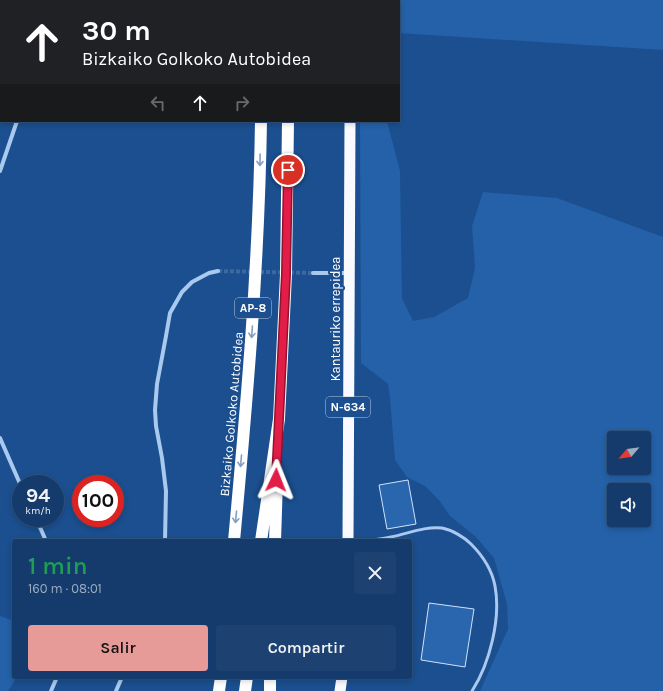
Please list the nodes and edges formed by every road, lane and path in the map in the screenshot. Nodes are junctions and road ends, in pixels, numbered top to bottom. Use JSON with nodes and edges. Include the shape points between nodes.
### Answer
{"nodes":[{"id":1,"x":17,"y":122,"type":"edge"},
{"id":2,"x":261,"y":122,"type":"edge"},
{"id":3,"x":288,"y":122,"type":"edge"},
{"id":4,"x":350,"y":122,"type":"edge"},
{"id":5,"x":0,"y":170,"type":"edge"},
{"id":6,"x":218,"y":271,"type":"tunnel mouth"},
{"id":7,"x":313,"y":273,"type":"tunnel mouth"},
{"id":8,"x":349,"y":273,"type":"junction"},
{"id":9,"x":278,"y":419,"type":"junction"},
{"id":10,"x":0,"y":438,"type":"edge"},
{"id":11,"x":16,"y":475,"type":"edge"},
{"id":12,"x":40,"y":527,"type":"edge"},
{"id":13,"x":390,"y":537,"type":"joint"},
{"id":14,"x":45,"y":539,"type":"edge"},
{"id":15,"x":164,"y":539,"type":"edge"},
{"id":16,"x":234,"y":539,"type":"edge"},
{"id":17,"x":261,"y":539,"type":"edge"},
{"id":18,"x":274,"y":539,"type":"edge"},
{"id":19,"x":348,"y":539,"type":"edge"},
{"id":20,"x":377,"y":539,"type":"edge"},
{"id":21,"x":56,"y":679,"type":"edge"},
{"id":22,"x":121,"y":679,"type":"edge"},
{"id":23,"x":220,"y":679,"type":"edge"},
{"id":24,"x":247,"y":679,"type":"edge"},
{"id":25,"x":270,"y":679,"type":"edge"},
{"id":26,"x":342,"y":679,"type":"edge"},
{"id":27,"x":51,"y":691,"type":"edge"},
{"id":28,"x":116,"y":691,"type":"edge"},
{"id":29,"x":219,"y":691,"type":"edge"},
{"id":30,"x":245,"y":691,"type":"edge"},
{"id":31,"x":270,"y":691,"type":"edge"},
{"id":32,"x":340,"y":691,"type":"edge"},
{"id":33,"x":472,"y":691,"type":"edge"}],
"edges":[{"from":1,"to":5,"type":"street"},
{"from":2,"to":16,"type":"highway","name":"Bizkaiko Golkoko Autobidea","number":"AP-8","one_way":true,"via":[[257,266]]},
{"from":3,"to":9,"type":"highway","number":"AP-8","via":[[286,274]]},
{"from":4,"to":8,"type":"highway","name":"Kantauriko errepidea","number":"N-634"},
{"from":6,"to":15,"type":"street","via":[[192,282],[182,292],[170,313],[155,410],[166,491]]},
{"from":7,"to":8,"type":"street"},
{"from":8,"to":19,"type":"highway","name":"Kantauriko errepidea","number":"N-634"},
{"from":9,"to":17,"type":"highway","number":"AP-8"},
{"from":9,"to":18,"type":"highway"},
{"from":10,"to":11,"type":"street"},
{"from":12,"to":14,"type":"street"},
{"from":13,"to":20,"type":"lane"},
{"from":13,"to":33,"type":"lane","via":[[423,529],[442,528],[466,540],[489,569],[495,586],[496,623],[487,659]]},
{"from":21,"to":27,"type":"street"},
{"from":22,"to":28,"type":"street"},
{"from":23,"to":29,"type":"highway"},
{"from":24,"to":30,"type":"highway"},
{"from":25,"to":31,"type":"highway"},
{"from":26,"to":32,"type":"highway"}]}
